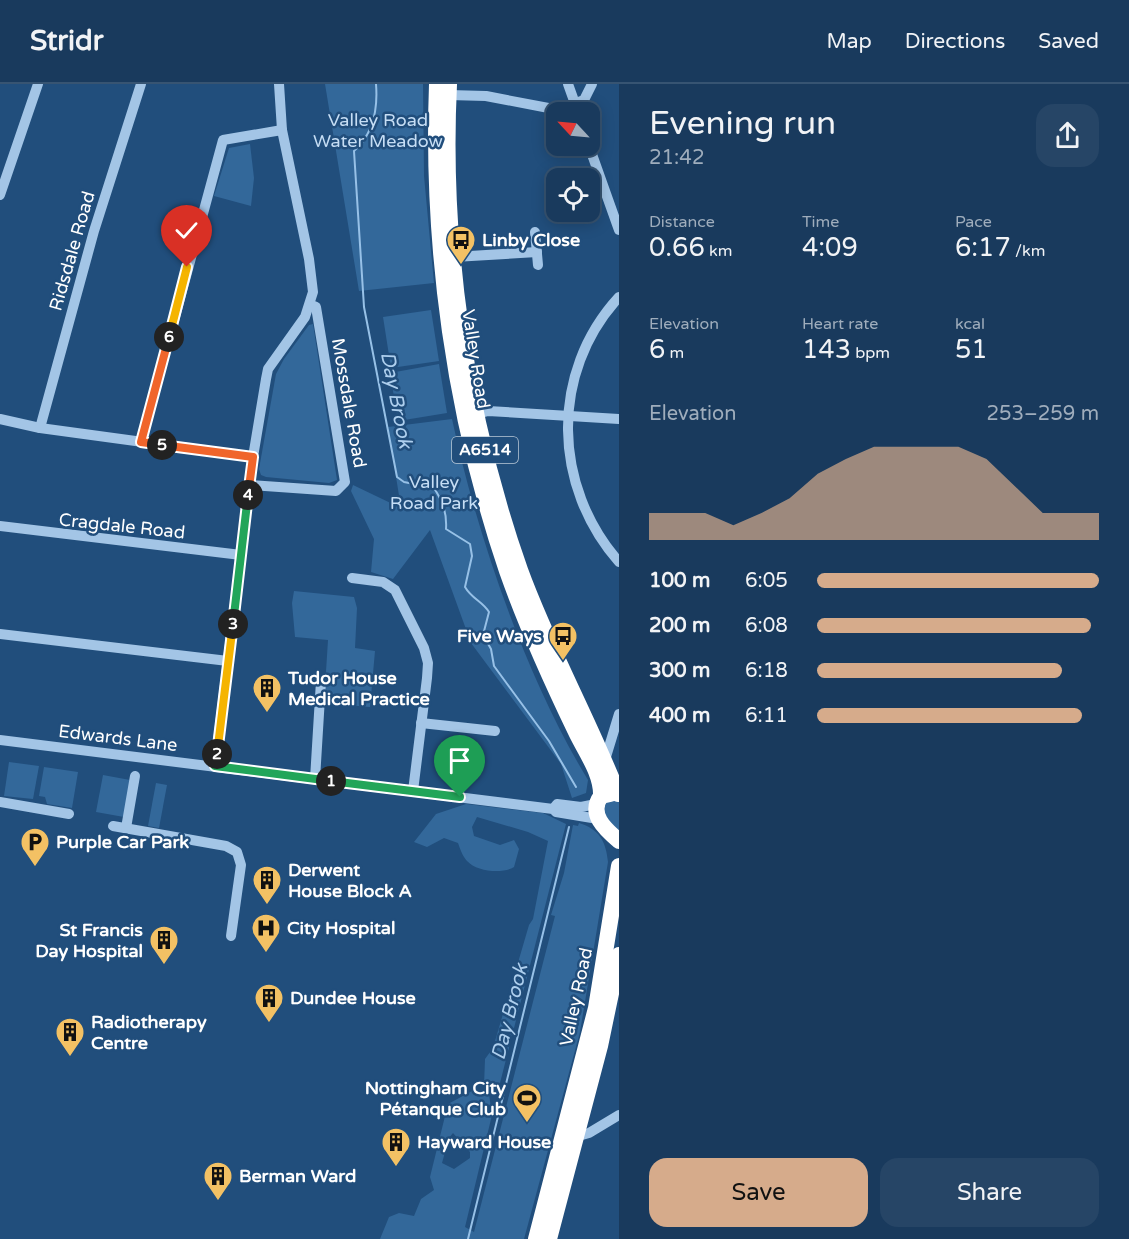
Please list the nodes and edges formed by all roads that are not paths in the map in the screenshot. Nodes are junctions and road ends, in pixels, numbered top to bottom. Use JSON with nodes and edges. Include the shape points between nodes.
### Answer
{"nodes":[{"id":1,"x":39,"y":84,"type":"edge"},
{"id":2,"x":141,"y":84,"type":"edge"},
{"id":3,"x":279,"y":84,"type":"edge"},
{"id":4,"x":568,"y":84,"type":"edge"},
{"id":5,"x":592,"y":84,"type":"edge"},
{"id":6,"x":443,"y":89,"type":"edge"},
{"id":7,"x":574,"y":102,"type":"edge"},
{"id":8,"x":582,"y":102,"type":"edge"},
{"id":9,"x":546,"y":109,"type":"edge"},
{"id":10,"x":282,"y":130,"type":"junction"},
{"id":11,"x":593,"y":156,"type":"edge"},
{"id":12,"x":0,"y":195,"type":"edge"},
{"id":13,"x":619,"y":230,"type":"edge"},
{"id":14,"x":535,"y":232,"type":"dead end"},
{"id":15,"x":537,"y":252,"type":"junction"},
{"id":16,"x":448,"y":257,"type":"junction"},
{"id":17,"x":538,"y":265,"type":"dead end"},
{"id":18,"x":619,"y":297,"type":"edge"},
{"id":19,"x":311,"y":305,"type":"junction"},
{"id":20,"x":477,"y":414,"type":"junction"},
{"id":21,"x":568,"y":416,"type":"junction"},
{"id":22,"x":0,"y":419,"type":"edge"},
{"id":23,"x":619,"y":419,"type":"edge"},
{"id":24,"x":40,"y":428,"type":"junction"},
{"id":25,"x":141,"y":442,"type":"junction"},
{"id":26,"x":253,"y":457,"type":"junction"},
{"id":27,"x":250,"y":484,"type":"junction"},
{"id":28,"x":0,"y":526,"type":"edge"},
{"id":29,"x":241,"y":555,"type":"junction"},
{"id":30,"x":619,"y":562,"type":"edge"},
{"id":31,"x":359,"y":582,"type":"dead end"},
{"id":32,"x":0,"y":634,"type":"edge"},
{"id":33,"x":228,"y":661,"type":"junction"},
{"id":34,"x":321,"y":681,"type":"dead end"},
{"id":35,"x":619,"y":714,"type":"edge"},
{"id":36,"x":421,"y":723,"type":"junction"},
{"id":37,"x":489,"y":734,"type":"dead end"},
{"id":38,"x":0,"y":740,"type":"edge"},
{"id":39,"x":605,"y":760,"type":"junction"},
{"id":40,"x":215,"y":766,"type":"junction"},
{"id":41,"x":135,"y":776,"type":"dead end"},
{"id":42,"x":315,"y":779,"type":"junction"},
{"id":43,"x":412,"y":791,"type":"junction"},
{"id":44,"x":619,"y":794,"type":"edge"},
{"id":45,"x":0,"y":802,"type":"edge"},
{"id":46,"x":598,"y":806,"type":"junction"},
{"id":47,"x":69,"y":814,"type":"dead end"},
{"id":48,"x":113,"y":826,"type":"dead end"},
{"id":49,"x":126,"y":828,"type":"junction"},
{"id":50,"x":619,"y":844,"type":"edge"},
{"id":51,"x":619,"y":866,"type":"edge"},
{"id":52,"x":231,"y":936,"type":"dead end"},
{"id":53,"x":618,"y":965,"type":"edge"},
{"id":54,"x":619,"y":1115,"type":"edge"},
{"id":55,"x":570,"y":1136,"type":"junction"},
{"id":56,"x":536,"y":1239,"type":"edge"},
{"id":57,"x":549,"y":1239,"type":"edge"}],
"edges":[{"from":1,"to":12,"type":"street"},
{"from":2,"to":24,"type":"street","name":"Ridsdale Road","via":[[94,231]]},
{"from":3,"to":10,"type":"street"},
{"from":4,"to":7,"type":"street"},
{"from":5,"to":8,"type":"street"},
{"from":6,"to":9,"type":"street"},
{"from":6,"to":16,"type":"highway","name":"Valley Road","number":"A6514","via":[[437,173]]},
{"from":10,"to":19,"type":"street","via":[[309,259]]},
{"from":10,"to":25,"type":"street","via":[[223,140]]},
{"from":11,"to":13,"type":"street"},
{"from":14,"to":15,"type":"street"},
{"from":15,"to":16,"type":"street"},
{"from":15,"to":17,"type":"street"},
{"from":16,"to":20,"type":"highway","name":"Valley Road","number":"A6514"},
{"from":16,"to":46,"type":"highway","name":"Valley Road","number":"A6514","via":[[449,322],[467,425],[499,547],[534,638],[596,772]]},
{"from":18,"to":21,"type":"street","via":[[588,343],[576,372]]},
{"from":19,"to":26,"type":"street","via":[[268,369]]},
{"from":19,"to":27,"type":"street","name":"Mossdale Road","via":[[316,307],[345,482],[336,491]]},
{"from":20,"to":21,"type":"street","via":[[488,411]]},
{"from":20,"to":39,"type":"highway","name":"Valley Road","number":"A6514","via":[[496,493],[521,571],[561,669]]},
{"from":21,"to":23,"type":"street"},
{"from":21,"to":30,"type":"street","via":[[572,474],[587,514]]},
{"from":22,"to":24,"type":"street"},
{"from":24,"to":25,"type":"street"},
{"from":25,"to":26,"type":"street"},
{"from":26,"to":27,"type":"street"},
{"from":27,"to":29,"type":"street"},
{"from":28,"to":29,"type":"street","name":"Cragdale Road"},
{"from":29,"to":33,"type":"street"},
{"from":31,"to":36,"type":"street","via":[[383,582],[395,590],[424,648],[428,663]]},
{"from":32,"to":33,"type":"street"},
{"from":33,"to":40,"type":"street"},
{"from":34,"to":42,"type":"street"},
{"from":35,"to":39,"type":"street"},
{"from":36,"to":37,"type":"street"},
{"from":36,"to":43,"type":"street"},
{"from":38,"to":40,"type":"street","name":"Edwards Lane"},
{"from":39,"to":44,"type":"highway","name":"Valley Road","number":"A6514"},
{"from":40,"to":42,"type":"street","name":"Edwards Lane"},
{"from":41,"to":49,"type":"street"},
{"from":42,"to":43,"type":"street","name":"Edwards Lane"},
{"from":43,"to":46,"type":"street","name":"Edwards Lane","via":[[556,812]]},
{"from":44,"to":46,"type":"highway","number":"A6514"},
{"from":45,"to":47,"type":"street","via":[[39,804]]},
{"from":46,"to":50,"type":"highway","number":"A6514"},
{"from":48,"to":49,"type":"street"},
{"from":49,"to":52,"type":"street","via":[[226,846],[237,852],[241,865]]},
{"from":51,"to":55,"type":"highway","name":"Valley Road"},
{"from":53,"to":55,"type":"highway","name":"Valley Road"},
{"from":54,"to":55,"type":"street","via":[[590,1133]]},
{"from":55,"to":56,"type":"highway","name":"Valley Road"},
{"from":55,"to":57,"type":"highway","name":"Valley Road"}]}
